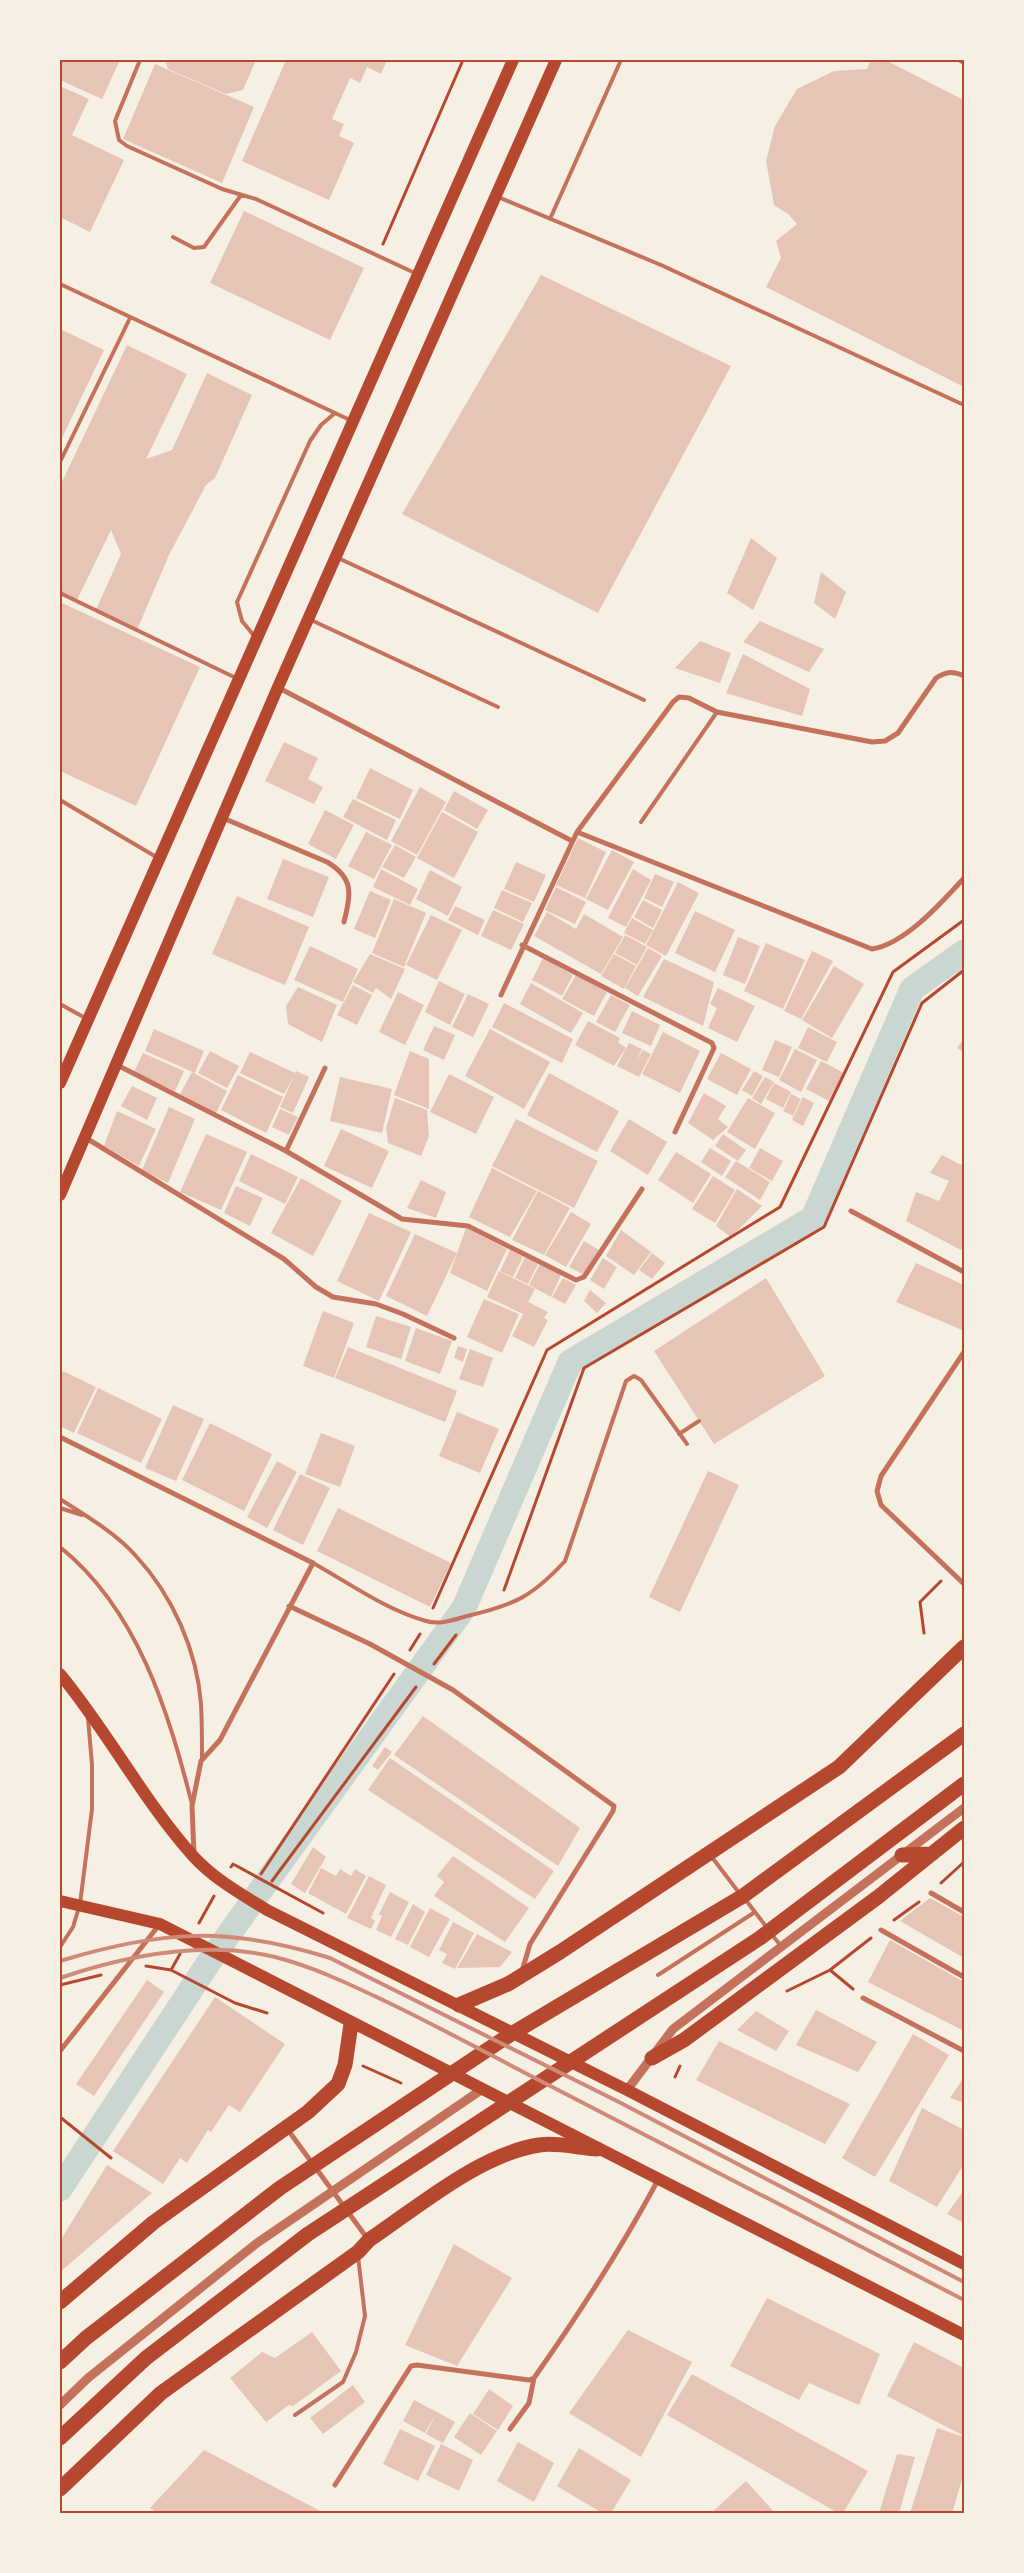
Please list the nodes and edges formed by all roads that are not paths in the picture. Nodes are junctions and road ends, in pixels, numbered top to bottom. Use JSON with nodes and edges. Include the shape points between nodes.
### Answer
{"nodes":[{"id":1,"x":140,"y":60,"type":"edge"},
{"id":2,"x":513,"y":60,"type":"edge"},
{"id":3,"x":556,"y":60,"type":"edge"},
{"id":4,"x":621,"y":60,"type":"edge"},
{"id":5,"x":959,"y":60,"type":"edge"},
{"id":6,"x":964,"y":63,"type":"edge"},
{"id":7,"x":241,"y":195,"type":"junction"},
{"id":8,"x":497,"y":196,"type":"junction"},
{"id":9,"x":550,"y":219,"type":"junction"},
{"id":10,"x":173,"y":237,"type":"dead end"},
{"id":11,"x":418,"y":274,"type":"junction"},
{"id":12,"x":60,"y":284,"type":"edge"},
{"id":13,"x":130,"y":318,"type":"junction"},
{"id":14,"x":964,"y":405,"type":"edge"},
{"id":15,"x":335,"y":413,"type":"junction"},
{"id":16,"x":353,"y":422,"type":"junction"},
{"id":17,"x":60,"y":462,"type":"edge"},
{"id":18,"x":336,"y":557,"type":"junction"},
{"id":19,"x":60,"y":594,"type":"edge"},
{"id":20,"x":308,"y":619,"type":"junction"},
{"id":21,"x":257,"y":639,"type":"junction"},
{"id":22,"x":964,"y":676,"type":"edge"},
{"id":23,"x":239,"y":679,"type":"junction"},
{"id":24,"x":278,"y":687,"type":"junction"},
{"id":25,"x":644,"y":700,"type":"dead end"},
{"id":26,"x":498,"y":707,"type":"dead end"},
{"id":27,"x":717,"y":712,"type":"junction"},
{"id":28,"x":60,"y":800,"type":"edge"},
{"id":29,"x":223,"y":818,"type":"junction"},
{"id":30,"x":641,"y":822,"type":"dead end"},
{"id":31,"x":577,"y":832,"type":"junction"},
{"id":32,"x":572,"y":841,"type":"junction"},
{"id":33,"x":160,"y":859,"type":"junction"},
{"id":34,"x":964,"y":878,"type":"edge"},
{"id":35,"x":344,"y":922,"type":"dead end"},
{"id":36,"x":522,"y":945,"type":"junction"},
{"id":37,"x":501,"y":994,"type":"dead end"},
{"id":38,"x":60,"y":1004,"type":"edge"},
{"id":39,"x":89,"y":1020,"type":"junction"},
{"id":40,"x":117,"y":1066,"type":"junction"},
{"id":41,"x":325,"y":1068,"type":"dead end"},
{"id":42,"x":60,"y":1083,"type":"edge"},
{"id":43,"x":675,"y":1132,"type":"dead end"},
{"id":44,"x":85,"y":1138,"type":"junction"},
{"id":45,"x":286,"y":1150,"type":"junction"},
{"id":46,"x":642,"y":1189,"type":"dead end"},
{"id":47,"x":60,"y":1195,"type":"edge"},
{"id":48,"x":850,"y":1211,"type":"dead end"},
{"id":49,"x":964,"y":1272,"type":"edge"},
{"id":50,"x":454,"y":1338,"type":"dead end"},
{"id":51,"x":964,"y":1352,"type":"edge"},
{"id":52,"x":699,"y":1420,"type":"dead end"},
{"id":53,"x":679,"y":1434,"type":"junction"},
{"id":54,"x":60,"y":1437,"type":"edge"},
{"id":55,"x":686,"y":1444,"type":"dead end"},
{"id":56,"x":60,"y":1500,"type":"edge"},
{"id":57,"x":60,"y":1508,"type":"edge"},
{"id":58,"x":87,"y":1516,"type":"junction"},
{"id":59,"x":60,"y":1548,"type":"edge"},
{"id":60,"x":313,"y":1563,"type":"junction"},
{"id":61,"x":964,"y":1584,"type":"edge"},
{"id":62,"x":289,"y":1606,"type":"junction"},
{"id":63,"x":964,"y":1647,"type":"edge"},
{"id":64,"x":60,"y":1674,"type":"edge"},
{"id":65,"x":87,"y":1706,"type":"junction"},
{"id":66,"x":964,"y":1734,"type":"edge"},
{"id":67,"x":202,"y":1758,"type":"junction"},
{"id":68,"x":964,"y":1784,"type":"edge"},
{"id":69,"x":192,"y":1806,"type":"junction"},
{"id":70,"x":964,"y":1808,"type":"edge"},
{"id":71,"x":964,"y":1828,"type":"edge"},
{"id":72,"x":709,"y":1853,"type":"junction"},
{"id":73,"x":932,"y":1854,"type":"junction"},
{"id":74,"x":902,"y":1855,"type":"junction"},
{"id":75,"x":194,"y":1857,"type":"junction"},
{"id":76,"x":931,"y":1893,"type":"road end"},
{"id":77,"x":60,"y":1901,"type":"edge"},
{"id":78,"x":80,"y":1904,"type":"junction"},
{"id":79,"x":755,"y":1912,"type":"junction"},
{"id":80,"x":964,"y":1912,"type":"edge"},
{"id":81,"x":160,"y":1924,"type":"junction"},
{"id":82,"x":881,"y":1930,"type":"road end"},
{"id":83,"x":60,"y":1947,"type":"edge"},
{"id":84,"x":782,"y":1947,"type":"junction"},
{"id":85,"x":658,"y":1975,"type":"dead end"},
{"id":86,"x":521,"y":1976,"type":"junction"},
{"id":87,"x":964,"y":1977,"type":"edge"},
{"id":88,"x":864,"y":1998,"type":"road end"},
{"id":89,"x":459,"y":2005,"type":"junction"},
{"id":90,"x":351,"y":2024,"type":"junction"},
{"id":91,"x":60,"y":2051,"type":"edge"},
{"id":92,"x":964,"y":2052,"type":"edge"},
{"id":93,"x":652,"y":2058,"type":"junction"},
{"id":94,"x":481,"y":2090,"type":"junction"},
{"id":95,"x":627,"y":2090,"type":"junction"},
{"id":96,"x":286,"y":2128,"type":"junction"},
{"id":97,"x":597,"y":2149,"type":"junction"},
{"id":98,"x":658,"y":2180,"type":"junction"},
{"id":99,"x":333,"y":2191,"type":"junction"},
{"id":100,"x":369,"y":2240,"type":"junction"},
{"id":101,"x":358,"y":2252,"type":"junction"},
{"id":102,"x":964,"y":2264,"type":"edge"},
{"id":103,"x":60,"y":2302,"type":"edge"},
{"id":104,"x":964,"y":2336,"type":"edge"},
{"id":105,"x":60,"y":2362,"type":"edge"},
{"id":106,"x":534,"y":2378,"type":"junction"},
{"id":107,"x":60,"y":2405,"type":"edge"},
{"id":108,"x":295,"y":2415,"type":"dead end"},
{"id":109,"x":510,"y":2429,"type":"dead end"},
{"id":110,"x":60,"y":2438,"type":"edge"},
{"id":111,"x":335,"y":2485,"type":"dead end"},
{"id":112,"x":60,"y":2489,"type":"edge"}],
"edges":[{"from":1,"to":7,"type":"lane","via":[[115,121],[119,140]]},
{"from":2,"to":11,"type":"main road"},
{"from":3,"to":8,"type":"main road"},
{"from":4,"to":9,"type":"lane"},
{"from":5,"to":6,"type":"lane"},
{"from":7,"to":10,"type":"lane","via":[[204,247],[194,248]]},
{"from":7,"to":11,"type":"lane"},
{"from":8,"to":9,"type":"lane"},
{"from":8,"to":18,"type":"main road"},
{"from":9,"to":14,"type":"lane","via":[[661,265]]},
{"from":11,"to":16,"type":"main road"},
{"from":12,"to":13,"type":"lane"},
{"from":13,"to":15,"type":"lane"},
{"from":13,"to":17,"type":"lane"},
{"from":15,"to":16,"type":"lane"},
{"from":15,"to":21,"type":"lane","via":[[321,425],[310,442],[237,602],[242,621]]},
{"from":16,"to":21,"type":"main road"},
{"from":18,"to":20,"type":"main road"},
{"from":18,"to":25,"type":"lane"},
{"from":19,"to":23,"type":"lane"},
{"from":20,"to":24,"type":"main road"},
{"from":20,"to":26,"type":"lane"},
{"from":21,"to":23,"type":"main road"},
{"from":22,"to":27,"type":"street","via":[[945,672],[936,678],[898,733],[885,741],[849,739]]},
{"from":23,"to":33,"type":"main road"},
{"from":24,"to":29,"type":"main road"},
{"from":24,"to":32,"type":"street"},
{"from":27,"to":30,"type":"lane"},
{"from":27,"to":31,"type":"street","via":[[689,698],[673,702]]},
{"from":28,"to":33,"type":"lane"},
{"from":29,"to":35,"type":"street","via":[[342,871],[349,885]]},
{"from":29,"to":40,"type":"main road"},
{"from":31,"to":32,"type":"street"},
{"from":31,"to":34,"type":"street","via":[[872,949],[885,947],[899,938]]},
{"from":32,"to":36,"type":"street"},
{"from":33,"to":39,"type":"main road"},
{"from":36,"to":37,"type":"street"},
{"from":36,"to":43,"type":"street","via":[[713,1044],[714,1048]]},
{"from":38,"to":39,"type":"lane"},
{"from":39,"to":42,"type":"main road"},
{"from":40,"to":44,"type":"main road"},
{"from":40,"to":45,"type":"street"},
{"from":41,"to":45,"type":"street"},
{"from":44,"to":47,"type":"main road"},
{"from":44,"to":50,"type":"street","via":[[284,1259],[316,1287],[333,1297],[376,1304]]},
{"from":45,"to":46,"type":"street","via":[[402,1219],[468,1226],[576,1280],[584,1277]]},
{"from":48,"to":49,"type":"street"},
{"from":51,"to":61,"type":"street","via":[[881,1476],[877,1491],[881,1505]]},
{"from":52,"to":53,"type":"lane"},
{"from":53,"to":55,"type":"lane"},
{"from":53,"to":60,"type":"lane","via":[[641,1380],[634,1376],[626,1380],[565,1562],[544,1584],[497,1609],[448,1621],[428,1622],[403,1613]]},
{"from":54,"to":60,"type":"street"},
{"from":56,"to":58,"type":"lane"},
{"from":57,"to":58,"type":"lane"},
{"from":58,"to":67,"type":"lane","via":[[136,1556],[168,1598],[191,1651],[201,1703]]},
{"from":59,"to":69,"type":"lane","via":[[100,1587],[132,1634],[165,1710]]},
{"from":60,"to":62,"type":"street"},
{"from":62,"to":67,"type":"street","via":[[220,1740]]},
{"from":62,"to":86,"type":"street","via":[[370,1644],[453,1690],[614,1806],[530,1944]]},
{"from":63,"to":72,"type":"highway","via":[[839,1767]]},
{"from":64,"to":65,"type":"main road"},
{"from":65,"to":75,"type":"main road","via":[[160,1814]]},
{"from":65,"to":78,"type":"lane","via":[[92,1809]]},
{"from":66,"to":105,"type":"highway","via":[[743,1896],[508,2036],[280,2188],[86,2338]]},
{"from":67,"to":69,"type":"street"},
{"from":68,"to":110,"type":"highway","via":[[760,1938],[308,2234],[146,2358]]},
{"from":69,"to":75,"type":"street"},
{"from":70,"to":74,"type":"street"},
{"from":71,"to":73,"type":"highway"},
{"from":72,"to":79,"type":"lane"},
{"from":72,"to":86,"type":"highway"},
{"from":73,"to":74,"type":"highway"},
{"from":73,"to":93,"type":"highway","via":[[684,2040]]},
{"from":74,"to":84,"type":"street"},
{"from":75,"to":89,"type":"main road","via":[[231,1889],[267,1910]]},
{"from":76,"to":80,"type":"street"},
{"from":77,"to":78,"type":"main road"},
{"from":78,"to":81,"type":"main road"},
{"from":78,"to":83,"type":"lane","via":[[73,1927]]},
{"from":79,"to":84,"type":"lane"},
{"from":79,"to":85,"type":"lane"},
{"from":81,"to":90,"type":"main road"},
{"from":81,"to":91,"type":"street"},
{"from":82,"to":87,"type":"street"},
{"from":84,"to":93,"type":"street","via":[[673,2029]]},
{"from":86,"to":89,"type":"highway"},
{"from":88,"to":92,"type":"street"},
{"from":89,"to":95,"type":"main road"},
{"from":90,"to":94,"type":"main road"},
{"from":90,"to":96,"type":"highway","via":[[345,2065],[338,2084]]},
{"from":93,"to":95,"type":"street"},
{"from":94,"to":97,"type":"main road"},
{"from":94,"to":99,"type":"street"},
{"from":95,"to":102,"type":"main road"},
{"from":96,"to":99,"type":"street"},
{"from":96,"to":103,"type":"highway","via":[[154,2222]]},
{"from":97,"to":98,"type":"main road"},
{"from":97,"to":100,"type":"highway","via":[[541,2145],[499,2156]]},
{"from":98,"to":104,"type":"main road"},
{"from":98,"to":106,"type":"street","via":[[571,2325]]},
{"from":99,"to":100,"type":"street"},
{"from":99,"to":107,"type":"street","via":[[258,2243],[88,2378]]},
{"from":100,"to":101,"type":"highway"},
{"from":101,"to":108,"type":"lane","via":[[365,2316],[356,2352],[343,2382]]},
{"from":101,"to":112,"type":"highway","via":[[161,2393]]},
{"from":106,"to":109,"type":"street","via":[[529,2404]]},
{"from":106,"to":111,"type":"street","via":[[529,2380],[417,2364],[411,2366]]}]}
